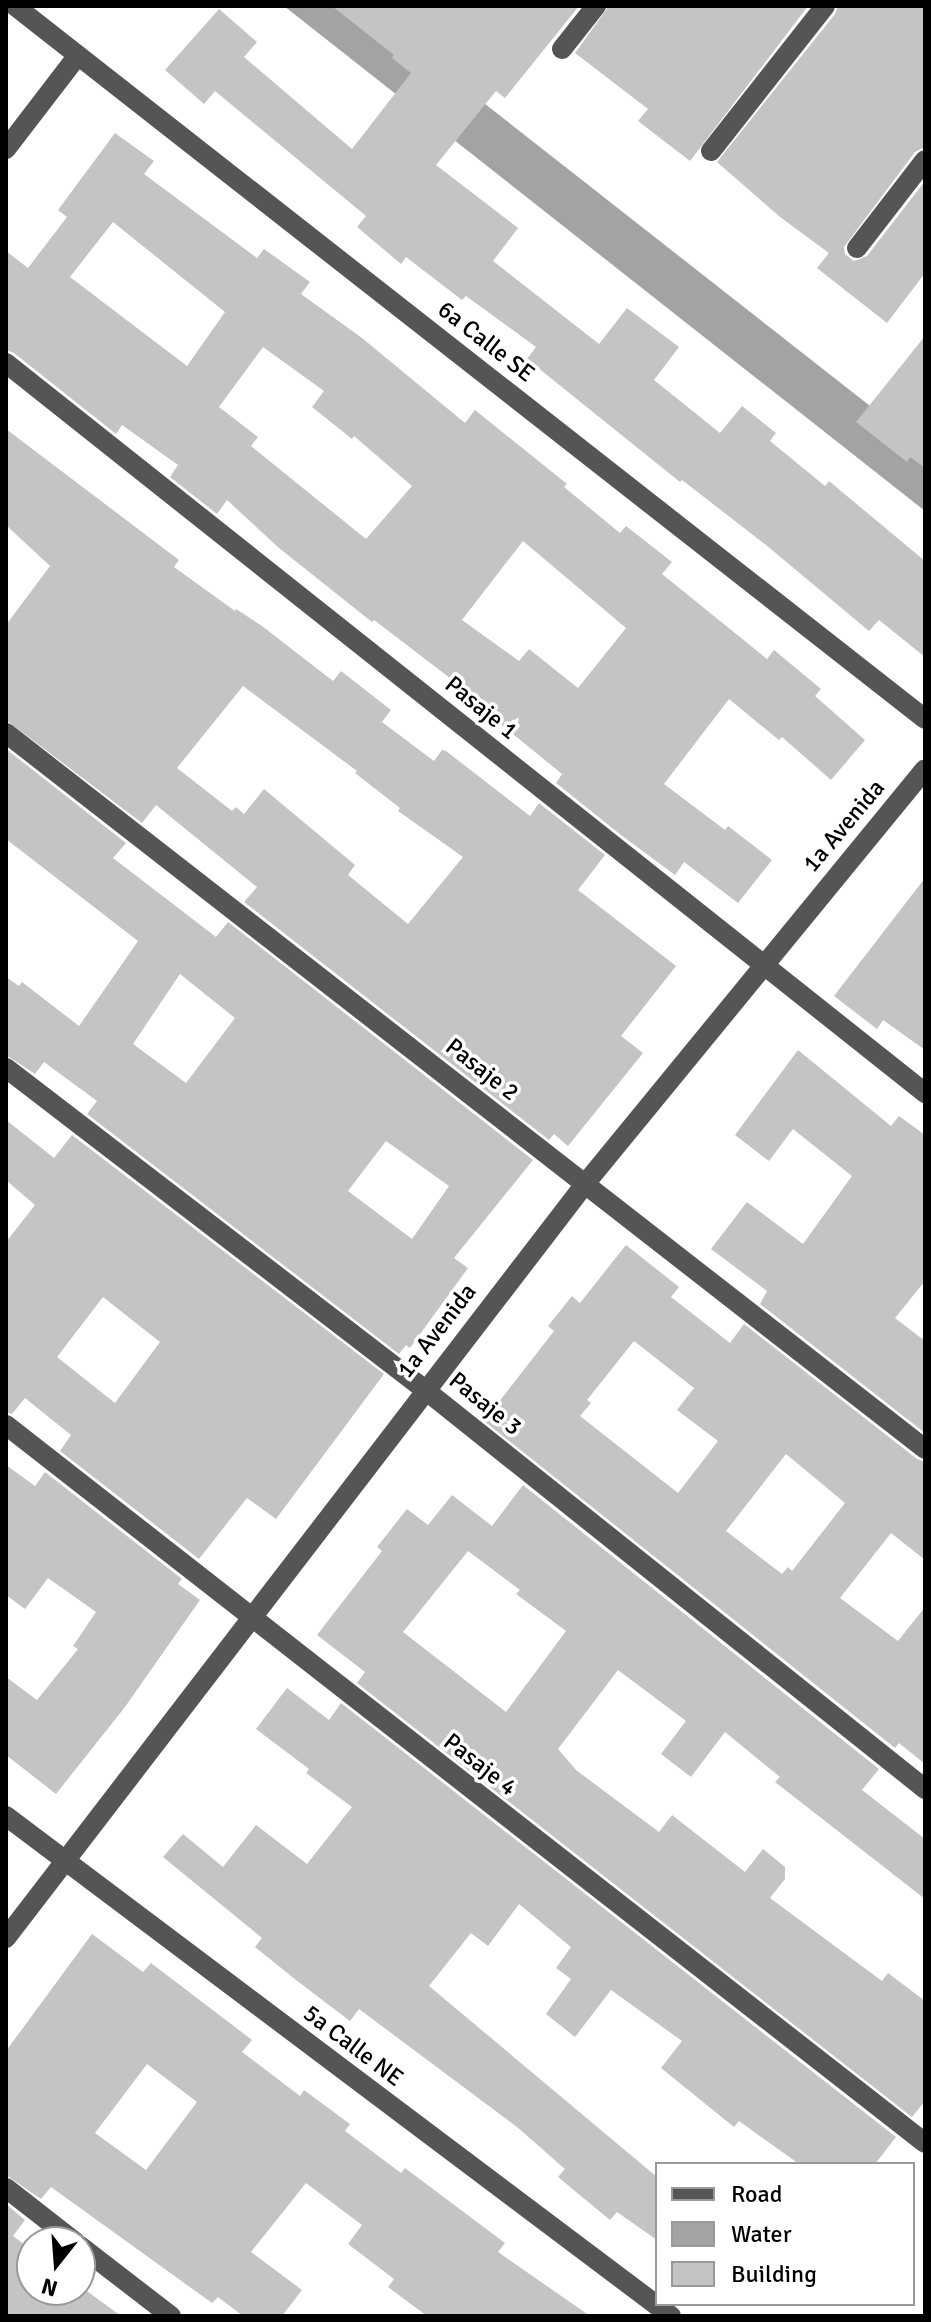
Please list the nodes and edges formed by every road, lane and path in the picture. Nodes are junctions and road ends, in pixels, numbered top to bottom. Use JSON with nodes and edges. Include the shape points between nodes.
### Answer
{"nodes":[{"id":1,"x":15,"y":6,"type":"edge"},
{"id":2,"x":596,"y":6,"type":"edge"},
{"id":3,"x":825,"y":6,"type":"edge"},
{"id":4,"x":562,"y":49,"type":"dead end"},
{"id":5,"x":78,"y":55,"type":"junction"},
{"id":6,"x":6,"y":149,"type":"edge"},
{"id":7,"x":711,"y":151,"type":"dead end"},
{"id":8,"x":925,"y":160,"type":"edge"},
{"id":9,"x":857,"y":248,"type":"dead end"},
{"id":10,"x":6,"y":363,"type":"edge"},
{"id":11,"x":925,"y":719,"type":"edge"},
{"id":12,"x":6,"y":733,"type":"edge"},
{"id":13,"x":925,"y":769,"type":"edge"},
{"id":14,"x":763,"y":965,"type":"junction"},
{"id":15,"x":6,"y":1068,"type":"edge"},
{"id":16,"x":925,"y":1093,"type":"edge"},
{"id":17,"x":585,"y":1184,"type":"junction"},
{"id":18,"x":424,"y":1389,"type":"junction"},
{"id":19,"x":6,"y":1425,"type":"edge"},
{"id":20,"x":925,"y":1449,"type":"edge"},
{"id":21,"x":250,"y":1619,"type":"junction"},
{"id":22,"x":925,"y":1789,"type":"edge"},
{"id":23,"x":6,"y":1816,"type":"edge"},
{"id":24,"x":65,"y":1862,"type":"junction"},
{"id":25,"x":6,"y":1938,"type":"edge"},
{"id":26,"x":925,"y":2143,"type":"edge"},
{"id":27,"x":6,"y":2188,"type":"edge"},
{"id":28,"x":55,"y":2226,"type":"edge"},
{"id":29,"x":96,"y":2258,"type":"edge"},
{"id":30,"x":655,"y":2304,"type":"edge"},
{"id":31,"x":171,"y":2316,"type":"edge"}],
"edges":[{"from":1,"to":5,"type":"street","name":"6a Calle SE"},
{"from":2,"to":4,"type":"street"},
{"from":3,"to":7,"type":"street"},
{"from":5,"to":6,"type":"street"},
{"from":5,"to":11,"type":"street","name":"6a Calle SE"},
{"from":8,"to":9,"type":"street"},
{"from":10,"to":14,"type":"street","name":"Pasaje 1"},
{"from":12,"to":17,"type":"street","name":"Pasaje 2"},
{"from":13,"to":14,"type":"street","name":"1a Avenida"},
{"from":14,"to":16,"type":"street","name":"Pasaje 1"},
{"from":14,"to":17,"type":"street","name":"1a Avenida"},
{"from":15,"to":18,"type":"street","name":"Pasaje 3"},
{"from":17,"to":18,"type":"street","name":"1a Avenida"},
{"from":17,"to":20,"type":"street","name":"Pasaje 2"},
{"from":18,"to":21,"type":"street","name":"1a Avenida"},
{"from":18,"to":22,"type":"street","name":"Pasaje 3"},
{"from":19,"to":21,"type":"street","name":"Pasaje 4"},
{"from":21,"to":24,"type":"street","name":"1a Avenida"},
{"from":21,"to":26,"type":"street","name":"Pasaje 4"},
{"from":23,"to":24,"type":"street","name":"5a Calle NE"},
{"from":24,"to":25,"type":"street","name":"1a Avenida"},
{"from":24,"to":30,"type":"street","name":"5a Calle NE"},
{"from":27,"to":28,"type":"street"},
{"from":29,"to":31,"type":"street"}]}
